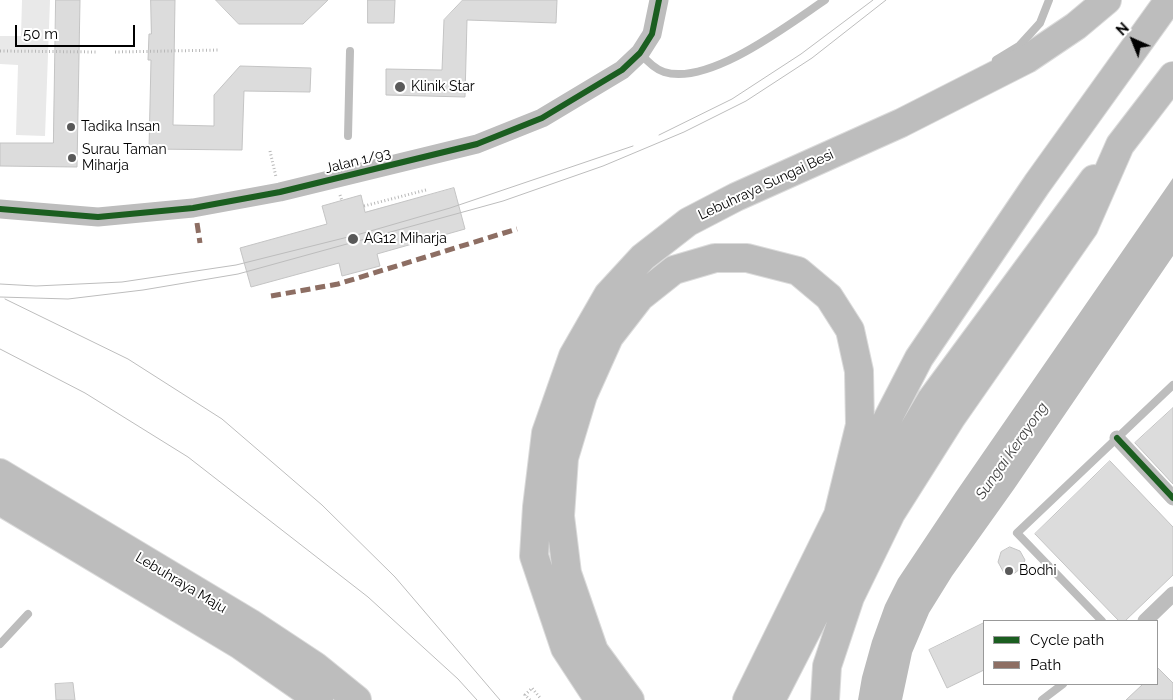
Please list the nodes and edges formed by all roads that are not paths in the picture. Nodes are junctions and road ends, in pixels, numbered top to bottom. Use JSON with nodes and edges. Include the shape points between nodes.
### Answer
{"nodes":[{"id":1,"x":659,"y":0,"type":"edge"},
{"id":2,"x":825,"y":0,"type":"edge"},
{"id":3,"x":1049,"y":0,"type":"edge"},
{"id":4,"x":1107,"y":0,"type":"edge"},
{"id":5,"x":1169,"y":0,"type":"edge"},
{"id":6,"x":350,"y":51,"type":"dead end"},
{"id":7,"x":640,"y":53,"type":"junction"},
{"id":8,"x":988,"y":66,"type":"dead end"},
{"id":9,"x":1173,"y":76,"type":"edge"},
{"id":10,"x":957,"y":85,"type":"dead end"},
{"id":11,"x":901,"y":123,"type":"junction"},
{"id":12,"x":348,"y":136,"type":"dead end"},
{"id":13,"x":1120,"y":145,"type":"junction"},
{"id":14,"x":0,"y":209,"type":"edge"},
{"id":15,"x":1173,"y":385,"type":"edge"},
{"id":16,"x":1117,"y":438,"type":"junction"},
{"id":17,"x":0,"y":473,"type":"edge"},
{"id":18,"x":1173,"y":498,"type":"edge"},
{"id":19,"x":0,"y":501,"type":"edge"},
{"id":20,"x":838,"y":515,"type":"junction"},
{"id":21,"x":1173,"y":594,"type":"edge"},
{"id":22,"x":187,"y":601,"type":"junction"},
{"id":23,"x":28,"y":614,"type":"dead end"},
{"id":24,"x":1101,"y":620,"type":"edge"},
{"id":25,"x":1146,"y":620,"type":"edge"},
{"id":26,"x":0,"y":644,"type":"edge"},
{"id":27,"x":1061,"y":685,"type":"edge"},
{"id":28,"x":769,"y":687,"type":"edge"},
{"id":29,"x":319,"y":700,"type":"edge"},
{"id":30,"x":357,"y":700,"type":"edge"},
{"id":31,"x":599,"y":700,"type":"edge"},
{"id":32,"x":630,"y":700,"type":"edge"},
{"id":33,"x":747,"y":700,"type":"edge"},
{"id":34,"x":825,"y":700,"type":"edge"},
{"id":35,"x":1042,"y":700,"type":"edge"}],
"edges":[{"from":1,"to":7,"type":"street","name":"Jalan 1/93","via":[[652,34]]},
{"from":2,"to":7,"type":"lane","via":[[746,51],[721,64],[687,74],[663,72]]},
{"from":3,"to":8,"type":"lane","via":[[1040,23],[1019,46]]},
{"from":4,"to":11,"type":"highway","name":"Lebuhraya Sungai Besi","via":[[1076,26],[1027,59]]},
{"from":5,"to":20,"type":"highway","via":[[1036,184],[919,358]]},
{"from":6,"to":12,"type":"lane"},
{"from":7,"to":14,"type":"street","name":"Jalan 1/93","via":[[622,70],[542,118],[477,144],[280,192],[193,208],[98,217]]},
{"from":9,"to":13,"type":"highway"},
{"from":10,"to":11,"type":"lane"},
{"from":11,"to":31,"type":"highway","name":"Lebuhraya Sungai Besi","via":[[688,222],[643,257],[608,295],[573,356],[546,433],[534,556],[565,648]]},
{"from":13,"to":28,"type":"highway","via":[[931,400]]},
{"from":13,"to":34,"type":"highway","via":[[1084,227],[950,418],[891,513],[850,597],[827,666]]},
{"from":15,"to":16,"type":"lane"},
{"from":16,"to":18,"type":"street"},
{"from":16,"to":24,"type":"lane","via":[[1017,533]]},
{"from":17,"to":22,"type":"highway","name":"Lebuhraya Maju"},
{"from":19,"to":22,"type":"highway","name":"Lebuhraya Maju"},
{"from":20,"to":28,"type":"highway"},
{"from":20,"to":32,"type":"highway","via":[[860,425],[860,371],[850,330],[829,297],[798,270],[747,258],[715,258],[674,270],[640,297],[609,337],[583,395],[564,458],[560,516],[567,573],[594,651]]},
{"from":21,"to":25,"type":"street"},
{"from":22,"to":29,"type":"highway","name":"Lebuhraya Maju","via":[[240,645]]},
{"from":22,"to":30,"type":"highway","name":"Lebuhraya Maju","via":[[250,623],[316,666]]},
{"from":23,"to":26,"type":"lane"},
{"from":27,"to":35,"type":"lane"},
{"from":28,"to":33,"type":"highway"}]}
